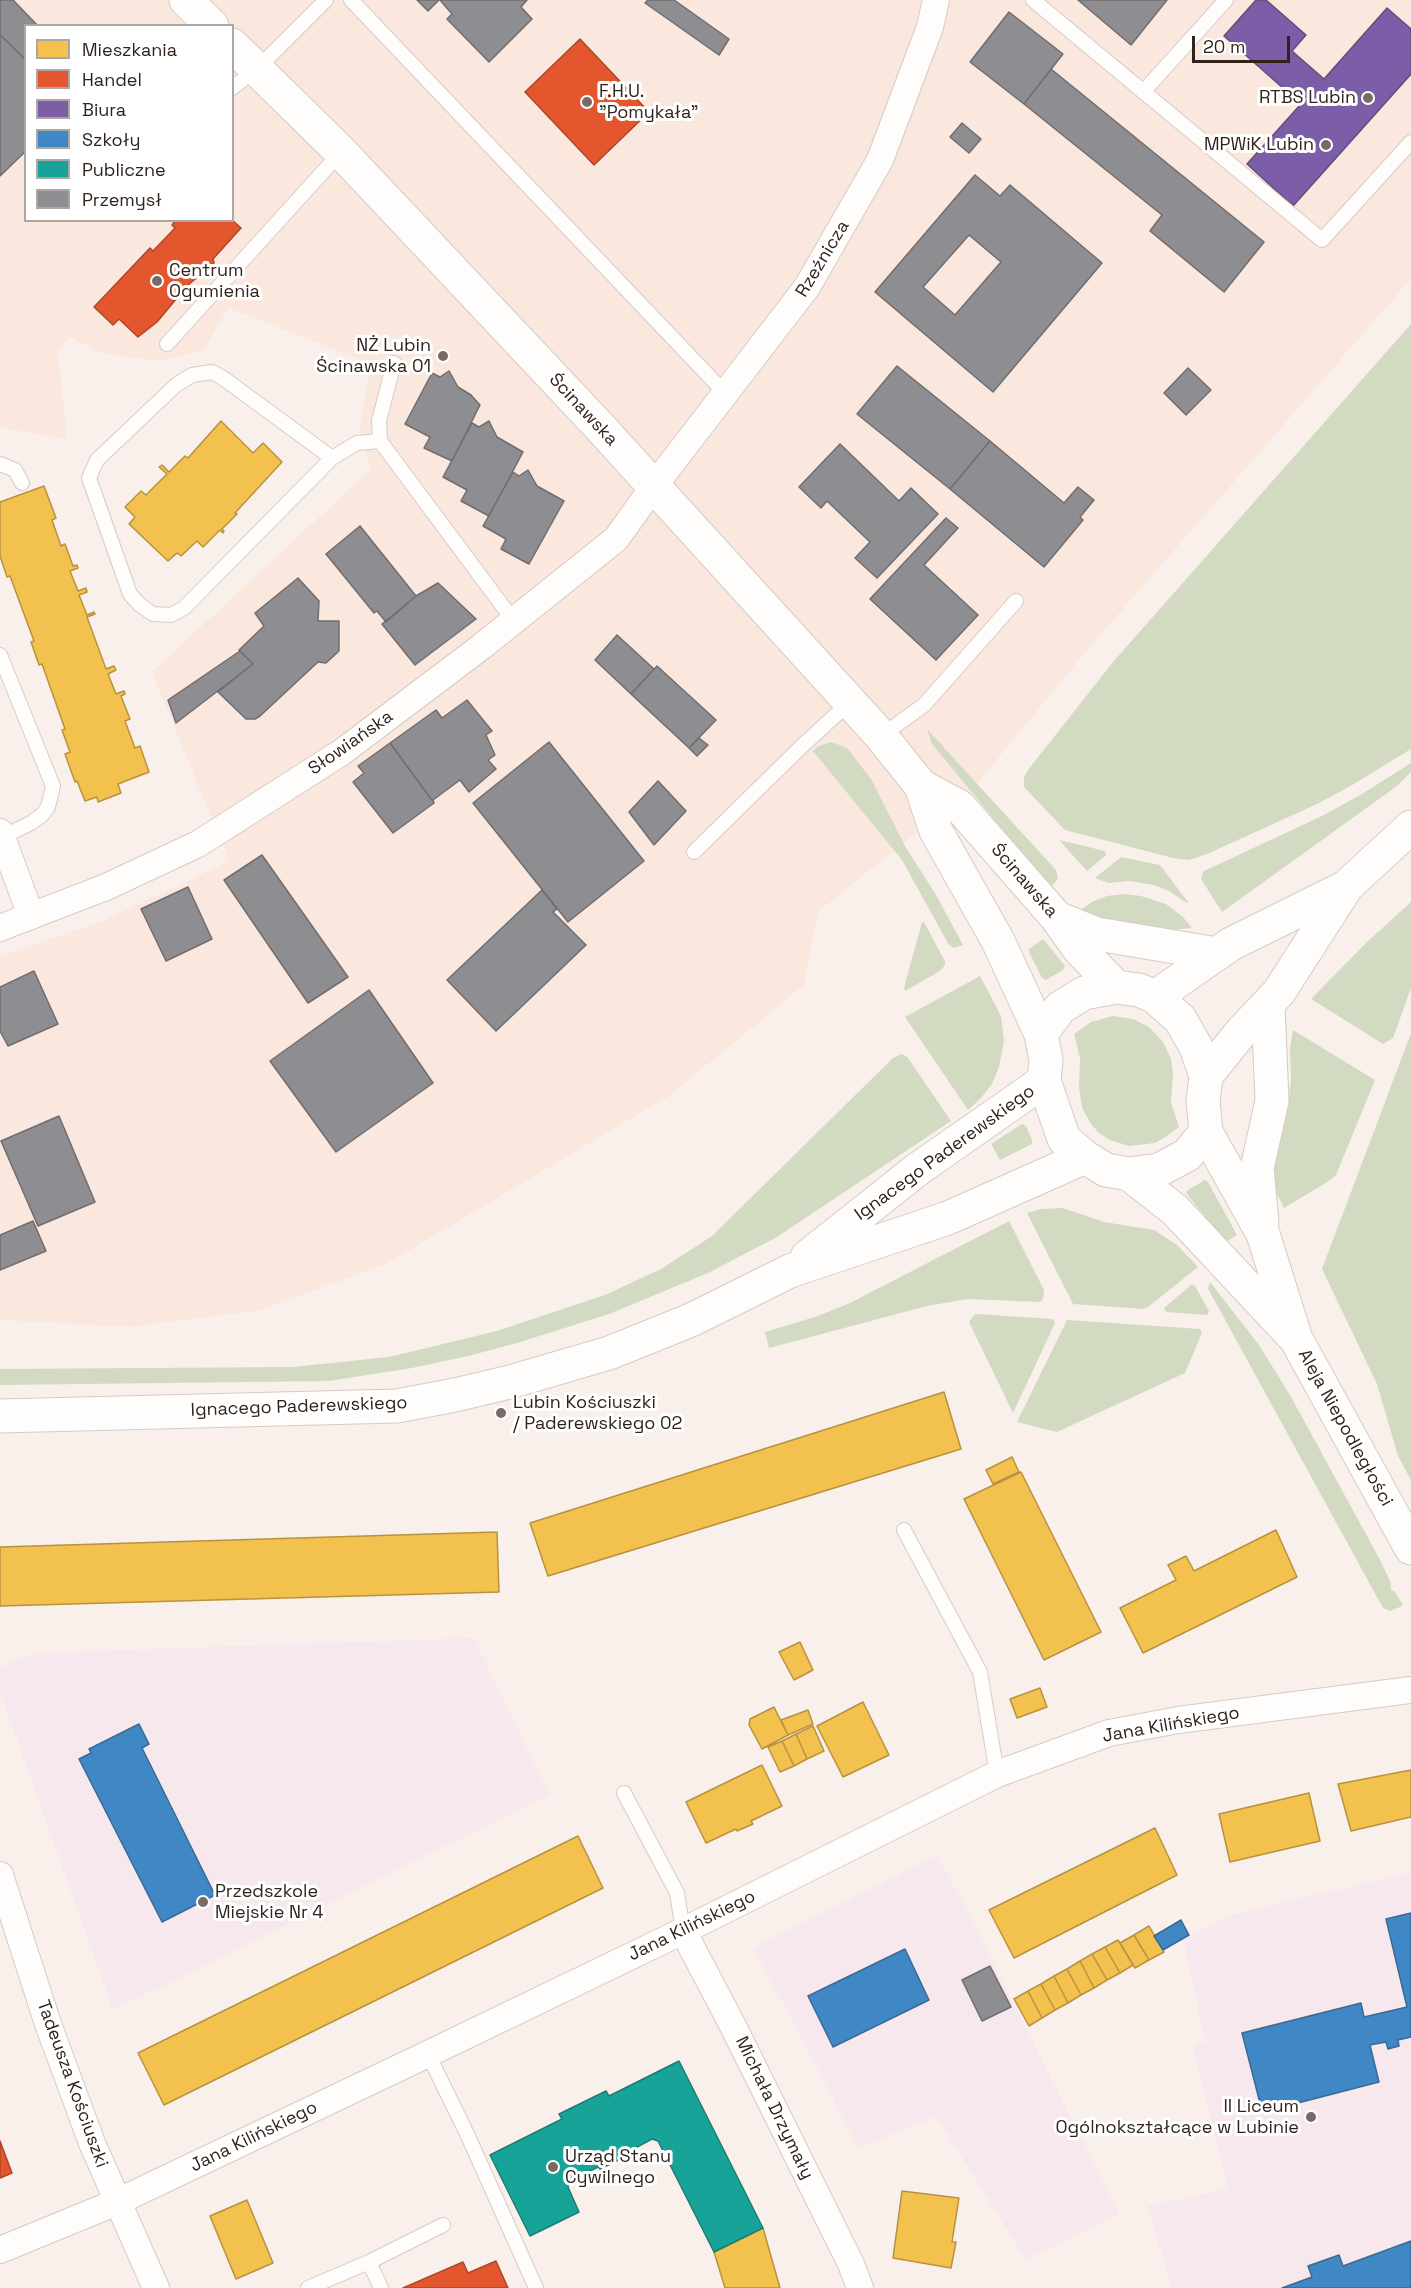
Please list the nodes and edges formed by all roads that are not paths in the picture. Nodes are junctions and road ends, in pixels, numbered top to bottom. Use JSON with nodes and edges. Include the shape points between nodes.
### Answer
{"nodes":[{"id":1,"x":186,"y":0,"type":"edge"},
{"id":2,"x":326,"y":0,"type":"edge"},
{"id":3,"x":351,"y":0,"type":"edge"},
{"id":4,"x":936,"y":0,"type":"edge"},
{"id":5,"x":1033,"y":0,"type":"edge"},
{"id":6,"x":1226,"y":0,"type":"edge"},
{"id":7,"x":210,"y":24,"type":"edge"},
{"id":8,"x":234,"y":50,"type":"edge"},
{"id":9,"x":245,"y":78,"type":"edge"},
{"id":10,"x":1143,"y":92,"type":"junction"},
{"id":11,"x":1411,"y":142,"type":"edge"},
{"id":12,"x":341,"y":152,"type":"junction"},
{"id":13,"x":167,"y":344,"type":"dead end"},
{"id":14,"x":394,"y":363,"type":"dead end"},
{"id":15,"x":725,"y":393,"type":"junction"},
{"id":16,"x":380,"y":441,"type":"junction"},
{"id":17,"x":332,"y":458,"type":"junction"},
{"id":18,"x":0,"y":464,"type":"edge"},
{"id":19,"x":22,"y":483,"type":"dead end"},
{"id":20,"x":654,"y":486,"type":"junction"},
{"id":21,"x":1016,"y":602,"type":"dead end"},
{"id":22,"x":513,"y":620,"type":"junction"},
{"id":23,"x":0,"y":655,"type":"edge"},
{"id":24,"x":850,"y":702,"type":"junction"},
{"id":25,"x":881,"y":736,"type":"junction"},
{"id":26,"x":921,"y":786,"type":"junction"},
{"id":27,"x":1411,"y":827,"type":"edge"},
{"id":28,"x":1,"y":834,"type":"edge"},
{"id":29,"x":694,"y":852,"type":"dead end"},
{"id":30,"x":1347,"y":886,"type":"junction"},
{"id":31,"x":31,"y":916,"type":"junction"},
{"id":32,"x":1057,"y":918,"type":"junction"},
{"id":33,"x":0,"y":927,"type":"edge"},
{"id":34,"x":1217,"y":954,"type":"junction"},
{"id":35,"x":1116,"y":987,"type":"junction"},
{"id":36,"x":1155,"y":997,"type":"junction"},
{"id":37,"x":1268,"y":1004,"type":"junction"},
{"id":38,"x":1041,"y":1034,"type":"junction"},
{"id":39,"x":1206,"y":1076,"type":"junction"},
{"id":40,"x":1044,"y":1081,"type":"junction"},
{"id":41,"x":1206,"y":1132,"type":"junction"},
{"id":42,"x":1085,"y":1157,"type":"junction"},
{"id":43,"x":1129,"y":1174,"type":"junction"},
{"id":44,"x":1263,"y":1234,"type":"junction"},
{"id":45,"x":790,"y":1271,"type":"junction"},
{"id":46,"x":1296,"y":1339,"type":"junction"},
{"id":47,"x":0,"y":1416,"type":"edge"},
{"id":48,"x":904,"y":1530,"type":"dead end"},
{"id":49,"x":1411,"y":1548,"type":"edge"},
{"id":50,"x":1411,"y":1690,"type":"edge"},
{"id":51,"x":997,"y":1774,"type":"junction"},
{"id":52,"x":624,"y":1793,"type":"dead end"},
{"id":53,"x":0,"y":1875,"type":"edge"},
{"id":54,"x":683,"y":1931,"type":"junction"},
{"id":55,"x":428,"y":2054,"type":"junction"},
{"id":56,"x":117,"y":2202,"type":"junction"},
{"id":57,"x":443,"y":2225,"type":"dead end"},
{"id":58,"x":0,"y":2250,"type":"edge"},
{"id":59,"x":369,"y":2262,"type":"junction"},
{"id":60,"x":334,"y":2283,"type":"edge"},
{"id":61,"x":156,"y":2288,"type":"edge"},
{"id":62,"x":308,"y":2288,"type":"edge"},
{"id":63,"x":381,"y":2288,"type":"edge"},
{"id":64,"x":536,"y":2288,"type":"edge"},
{"id":65,"x":860,"y":2288,"type":"edge"}],
"edges":[{"from":1,"to":7,"type":"main road"},
{"from":2,"to":9,"type":"lane"},
{"from":3,"to":15,"type":"lane"},
{"from":4,"to":15,"type":"street","name":"Rzeźnicza","via":[[930,27],[880,160],[807,287]]},
{"from":5,"to":10,"type":"lane"},
{"from":6,"to":10,"type":"lane"},
{"from":8,"to":9,"type":"main road","name":"Ścinawska"},
{"from":9,"to":12,"type":"main road","name":"Ścinawska"},
{"from":10,"to":11,"type":"lane","via":[[1322,240]]},
{"from":12,"to":13,"type":"lane"},
{"from":12,"to":20,"type":"main road","name":"Ścinawska"},
{"from":14,"to":16,"type":"lane","via":[[379,422]]},
{"from":15,"to":20,"type":"street","name":"Rzeźnicza"},
{"from":16,"to":17,"type":"lane","via":[[357,444]]},
{"from":16,"to":22,"type":"lane"},
{"from":17,"to":17,"type":"lane","via":[[184,608],[171,615],[153,614],[130,594],[89,478],[97,460],[176,384],[192,375],[212,372]]},
{"from":18,"to":19,"type":"lane","via":[[15,470]]},
{"from":20,"to":22,"type":"street","name":"Słowiańska","via":[[616,539]]},
{"from":20,"to":24,"type":"main road","name":"Ścinawska"},
{"from":21,"to":25,"type":"lane","via":[[924,705]]},
{"from":22,"to":31,"type":"street","name":"Słowiańska","via":[[342,752],[198,844],[106,887]]},
{"from":23,"to":28,"type":"lane","via":[[53,786],[42,815]]},
{"from":24,"to":25,"type":"main road","name":"Ścinawska"},
{"from":24,"to":29,"type":"lane"},
{"from":25,"to":26,"type":"main road","name":"Ścinawska"},
{"from":26,"to":32,"type":"main road","name":"Ścinawska","via":[[960,807]]},
{"from":26,"to":38,"type":"main road","name":"Ścinawska","via":[[936,831],[998,941]]},
{"from":27,"to":30,"type":"main road"},
{"from":28,"to":31,"type":"street"},
{"from":30,"to":34,"type":"main road"},
{"from":30,"to":37,"type":"main road"},
{"from":31,"to":33,"type":"street","name":"Słowiańska"},
{"from":32,"to":34,"type":"main road","via":[[1097,934]]},
{"from":32,"to":35,"type":"main road","name":"Ścinawska","via":[[1079,949]]},
{"from":34,"to":36,"type":"main road"},
{"from":35,"to":36,"type":"main road"},
{"from":35,"to":38,"type":"main road","via":[[1084,993],[1060,1008]]},
{"from":36,"to":39,"type":"main road","via":[[1180,1019]]},
{"from":37,"to":39,"type":"main road"},
{"from":37,"to":44,"type":"main road","via":[[1272,1101],[1257,1168]]},
{"from":38,"to":40,"type":"main road","via":[[1046,1060]]},
{"from":39,"to":41,"type":"main road"},
{"from":40,"to":42,"type":"main road","via":[[1064,1139]]},
{"from":40,"to":45,"type":"main road","name":"Ignacego Paderewskiego","via":[[918,1168]]},
{"from":41,"to":43,"type":"main road","via":[[1187,1155],[1159,1170]]},
{"from":41,"to":44,"type":"main road","name":"Aleja Niepodległości"},
{"from":42,"to":43,"type":"main road","via":[[1106,1170]]},
{"from":42,"to":45,"type":"main road","name":"Ignacego Paderewskiego","via":[[948,1218]]},
{"from":43,"to":46,"type":"main road","name":"Aleja Niepodległości","via":[[1174,1210]]},
{"from":44,"to":46,"type":"main road","name":"Aleja Niepodległości"},
{"from":45,"to":47,"type":"main road","name":"Ignacego Paderewskiego","via":[[691,1320],[609,1353],[510,1382],[408,1404]]},
{"from":46,"to":49,"type":"main road","name":"Aleja Niepodległości"},
{"from":48,"to":51,"type":"lane","via":[[980,1672]]},
{"from":50,"to":51,"type":"street","name":"Jana Kilińskiego","via":[[1178,1720],[1109,1733]]},
{"from":51,"to":54,"type":"street","name":"Jana Kilińskiego"},
{"from":52,"to":54,"type":"lane","via":[[677,1893]]},
{"from":53,"to":56,"type":"street","name":"Tadeusza Kościuszki","via":[[48,2024]]},
{"from":54,"to":55,"type":"street","name":"Jana Kilińskiego"},
{"from":54,"to":65,"type":"street","name":"Michała Drzymały"},
{"from":55,"to":56,"type":"street","name":"Jana Kilińskiego"},
{"from":55,"to":64,"type":"lane"},
{"from":56,"to":58,"type":"street","name":"Jana Kilińskiego"},
{"from":56,"to":61,"type":"street","name":"Tadeusza Kościuszki"},
{"from":57,"to":59,"type":"lane"},
{"from":59,"to":60,"type":"lane"},
{"from":59,"to":63,"type":"lane"},
{"from":60,"to":62,"type":"lane"}]}
